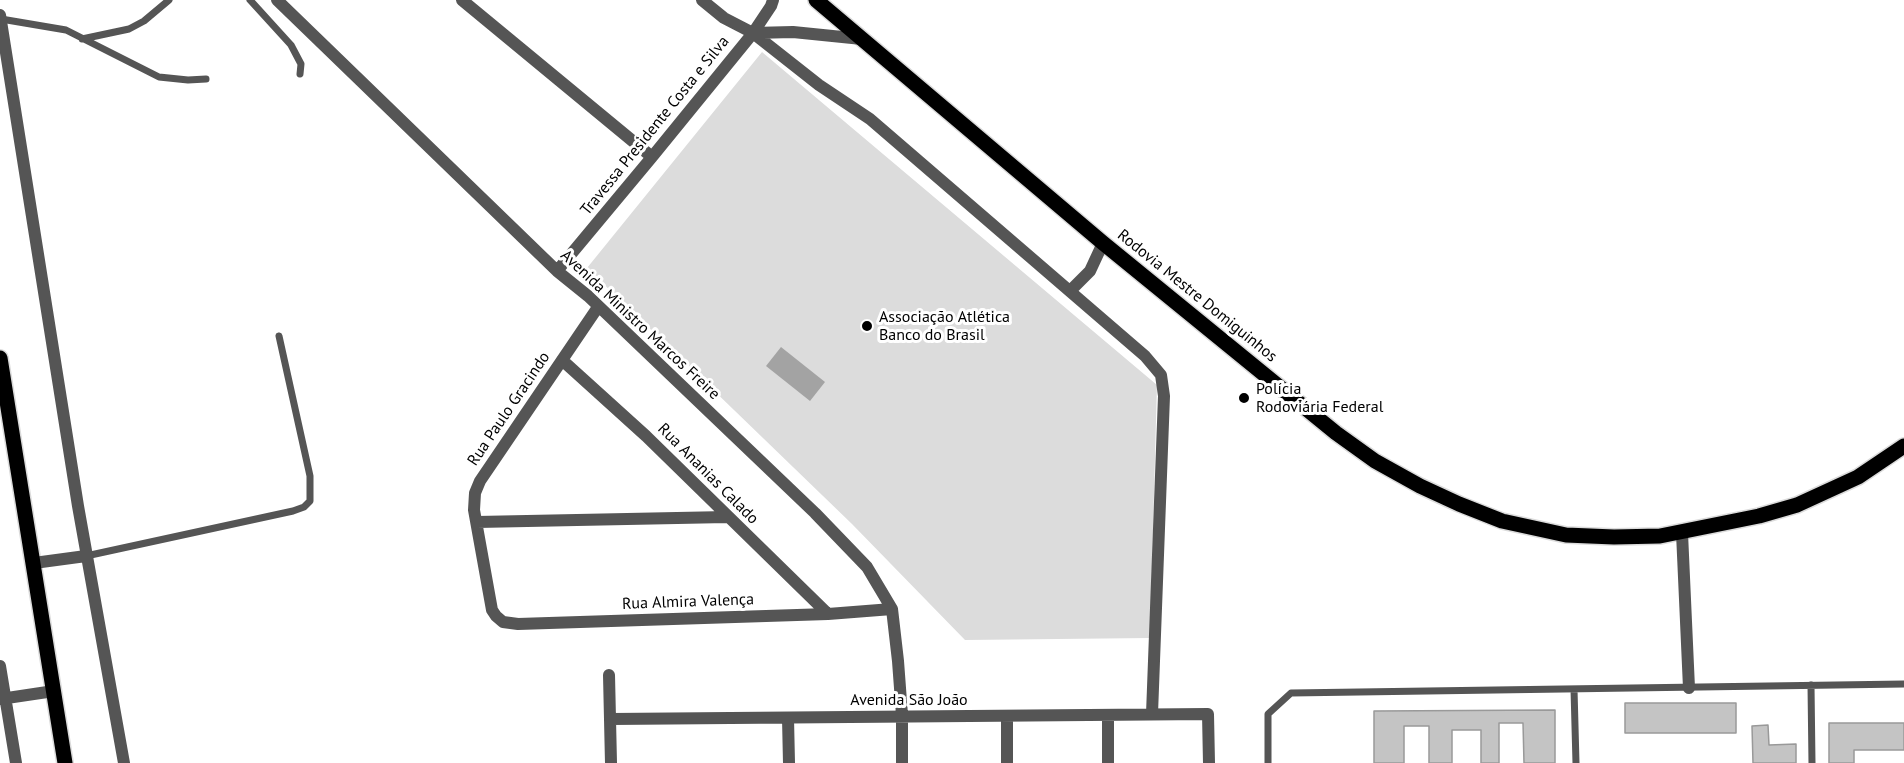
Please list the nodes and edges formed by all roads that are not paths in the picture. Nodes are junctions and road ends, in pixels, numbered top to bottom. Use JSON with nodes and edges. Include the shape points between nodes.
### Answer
{"nodes":[{"id":1,"x":169,"y":0,"type":"edge"},
{"id":2,"x":250,"y":0,"type":"edge"},
{"id":3,"x":277,"y":0,"type":"edge"},
{"id":4,"x":462,"y":0,"type":"edge"},
{"id":5,"x":702,"y":0,"type":"edge"},
{"id":6,"x":773,"y":0,"type":"edge"},
{"id":7,"x":816,"y":0,"type":"edge"},
{"id":8,"x":0,"y":17,"type":"edge"},
{"id":9,"x":753,"y":33,"type":"junction"},
{"id":10,"x":82,"y":39,"type":"junction"},
{"id":11,"x":862,"y":39,"type":"junction"},
{"id":12,"x":300,"y":74,"type":"dead end"},
{"id":13,"x":206,"y":79,"type":"dead end"},
{"id":14,"x":652,"y":157,"type":"junction"},
{"id":15,"x":1103,"y":243,"type":"junction"},
{"id":16,"x":557,"y":270,"type":"junction"},
{"id":17,"x":1070,"y":291,"type":"junction"},
{"id":18,"x":598,"y":307,"type":"junction"},
{"id":19,"x":279,"y":336,"type":"dead end"},
{"id":20,"x":0,"y":358,"type":"edge"},
{"id":21,"x":562,"y":360,"type":"junction"},
{"id":22,"x":1904,"y":446,"type":"edge"},
{"id":23,"x":727,"y":517,"type":"junction"},
{"id":24,"x":477,"y":522,"type":"junction"},
{"id":25,"x":1682,"y":533,"type":"junction"},
{"id":26,"x":86,"y":556,"type":"junction"},
{"id":27,"x":34,"y":563,"type":"junction"},
{"id":28,"x":892,"y":609,"type":"junction"},
{"id":29,"x":492,"y":610,"type":"joint"},
{"id":30,"x":828,"y":614,"type":"junction"},
{"id":31,"x":0,"y":666,"type":"edge"},
{"id":32,"x":609,"y":675,"type":"dead end"},
{"id":33,"x":1904,"y":684,"type":"edge"},
{"id":34,"x":1811,"y":686,"type":"junction"},
{"id":35,"x":1689,"y":688,"type":"junction"},
{"id":36,"x":1574,"y":689,"type":"junction"},
{"id":37,"x":54,"y":691,"type":"junction"},
{"id":38,"x":3,"y":698,"type":"edge"},
{"id":39,"x":1152,"y":714,"type":"junction"},
{"id":40,"x":902,"y":715,"type":"junction"},
{"id":41,"x":1108,"y":715,"type":"junction"},
{"id":42,"x":1007,"y":716,"type":"junction"},
{"id":43,"x":788,"y":718,"type":"junction"},
{"id":44,"x":611,"y":719,"type":"junction"},
{"id":45,"x":16,"y":763,"type":"edge"},
{"id":46,"x":65,"y":763,"type":"edge"},
{"id":47,"x":124,"y":763,"type":"edge"},
{"id":48,"x":610,"y":763,"type":"edge"},
{"id":49,"x":789,"y":763,"type":"edge"},
{"id":50,"x":902,"y":763,"type":"edge"},
{"id":51,"x":1007,"y":763,"type":"edge"},
{"id":52,"x":1108,"y":763,"type":"edge"},
{"id":53,"x":1209,"y":763,"type":"edge"},
{"id":54,"x":1268,"y":763,"type":"edge"},
{"id":55,"x":1576,"y":763,"type":"edge"},
{"id":56,"x":1812,"y":763,"type":"edge"}],
"edges":[{"from":1,"to":10,"type":"lane","via":[[129,29]]},
{"from":2,"to":12,"type":"lane","via":[[291,45],[301,64]]},
{"from":3,"to":16,"type":"street","name":"Avenida Ministro Marcos Freire"},
{"from":4,"to":14,"type":"street"},
{"from":5,"to":9,"type":"street","via":[[724,18]]},
{"from":6,"to":9,"type":"street","name":"Travessa Presidente Costa e Silva"},
{"from":7,"to":11,"type":"main road","name":"Rodovia Mestre Domiguinhos"},
{"from":8,"to":10,"type":"lane","via":[[66,30]]},
{"from":8,"to":26,"type":"street"},
{"from":9,"to":11,"type":"street","via":[[793,32]]},
{"from":9,"to":14,"type":"street","name":"Travessa Presidente Costa e Silva"},
{"from":9,"to":17,"type":"street","via":[[870,119]]},
{"from":10,"to":13,"type":"lane","via":[[159,77]]},
{"from":11,"to":15,"type":"main road","name":"Rodovia Mestre Domiguinhos"},
{"from":14,"to":16,"type":"street","name":"Travessa Presidente Costa e Silva"},
{"from":15,"to":17,"type":"street","via":[[1090,271]]},
{"from":15,"to":25,"type":"main road","name":"Rodovia Mestre Domiguinhos","via":[[1336,433],[1420,486],[1502,521],[1566,535]]},
{"from":16,"to":18,"type":"street","name":"Avenida Ministro Marcos Freire"},
{"from":17,"to":39,"type":"street","via":[[1145,356],[1163,380]]},
{"from":18,"to":21,"type":"street","name":"Rua Paulo Gracindo"},
{"from":18,"to":28,"type":"street","name":"Avenida Ministro Marcos Freire","via":[[831,529],[867,567]]},
{"from":19,"to":26,"type":"lane","via":[[310,476],[310,501],[293,511]]},
{"from":20,"to":27,"type":"main road"},
{"from":21,"to":23,"type":"street","name":"Rua Ananias Calado"},
{"from":21,"to":24,"type":"street","name":"Rua Paulo Gracindo","via":[[480,481],[475,492]]},
{"from":22,"to":25,"type":"main road","name":"Rodovia Mestre Domiguinhos","via":[[1858,477],[1809,500]]},
{"from":23,"to":24,"type":"street"},
{"from":23,"to":30,"type":"street","name":"Rua Ananias Calado"},
{"from":24,"to":29,"type":"street","name":"Rua Paulo Gracindo"},
{"from":25,"to":35,"type":"street"},
{"from":26,"to":27,"type":"street"},
{"from":26,"to":47,"type":"street"},
{"from":27,"to":37,"type":"main road"},
{"from":28,"to":30,"type":"street","name":"Rua Almira Valença"},
{"from":28,"to":40,"type":"street","name":"Avenida Ministro Marcos Freire"},
{"from":29,"to":30,"type":"street","name":"Rua Almira Valença","via":[[502,622],[518,624]]},
{"from":31,"to":38,"type":"street"},
{"from":32,"to":44,"type":"street"},
{"from":33,"to":34,"type":"lane"},
{"from":34,"to":35,"type":"lane"},
{"from":34,"to":56,"type":"lane"},
{"from":35,"to":36,"type":"lane"},
{"from":36,"to":54,"type":"lane","via":[[1291,693],[1268,714]]},
{"from":36,"to":55,"type":"lane"},
{"from":37,"to":38,"type":"street"},
{"from":37,"to":46,"type":"main road"},
{"from":38,"to":45,"type":"street"},
{"from":39,"to":41,"type":"street","name":"Avenida São João"},
{"from":39,"to":53,"type":"street","name":"Avenida São João","via":[[1208,714]]},
{"from":40,"to":42,"type":"street","name":"Avenida São João"},
{"from":40,"to":43,"type":"street","name":"Avenida São João"},
{"from":40,"to":50,"type":"street","name":"Avenida Ministro Marcos Freire"},
{"from":41,"to":42,"type":"street","name":"Avenida São João"},
{"from":41,"to":52,"type":"street"},
{"from":42,"to":51,"type":"street"},
{"from":43,"to":44,"type":"street","name":"Avenida São João"},
{"from":43,"to":49,"type":"street"},
{"from":44,"to":48,"type":"street"}]}
